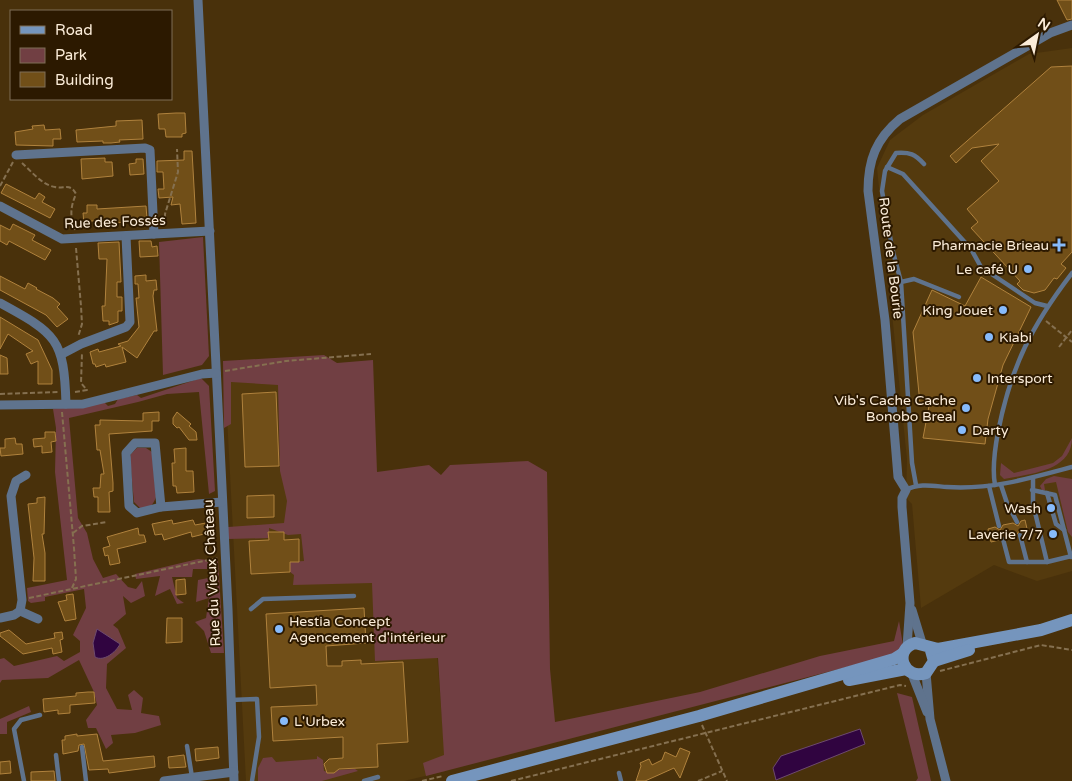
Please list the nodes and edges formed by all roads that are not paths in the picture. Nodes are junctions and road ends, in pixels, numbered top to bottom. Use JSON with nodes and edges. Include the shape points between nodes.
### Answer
{"nodes":[{"id":1,"x":198,"y":0,"type":"edge"},
{"id":2,"x":1072,"y":25,"type":"edge"},
{"id":3,"x":16,"y":155,"type":"road end"},
{"id":4,"x":924,"y":164,"type":"dead end"},
{"id":5,"x":887,"y":167,"type":"junction"},
{"id":6,"x":0,"y":206,"type":"edge"},
{"id":7,"x":153,"y":230,"type":"junction"},
{"id":8,"x":210,"y":231,"type":"junction"},
{"id":9,"x":126,"y":236,"type":"junction"},
{"id":10,"x":1072,"y":273,"type":"edge"},
{"id":11,"x":901,"y":282,"type":"junction"},
{"id":12,"x":959,"y":297,"type":"dead end"},
{"id":13,"x":0,"y":304,"type":"edge"},
{"id":14,"x":1047,"y":306,"type":"junction"},
{"id":15,"x":62,"y":354,"type":"junction"},
{"id":16,"x":216,"y":373,"type":"junction"},
{"id":17,"x":64,"y":404,"type":"junction"},
{"id":18,"x":0,"y":405,"type":"edge"},
{"id":19,"x":1072,"y":467,"type":"edge"},
{"id":20,"x":26,"y":475,"type":"dead end"},
{"id":21,"x":1033,"y":478,"type":"junction"},
{"id":22,"x":916,"y":485,"type":"junction"},
{"id":23,"x":995,"y":485,"type":"junction"},
{"id":24,"x":1001,"y":485,"type":"junction"},
{"id":25,"x":989,"y":486,"type":"junction"},
{"id":26,"x":906,"y":490,"type":"junction"},
{"id":27,"x":1032,"y":490,"type":"junction"},
{"id":28,"x":222,"y":502,"type":"junction"},
{"id":29,"x":161,"y":507,"type":"junction"},
{"id":30,"x":1017,"y":522,"type":"dead end"},
{"id":31,"x":1000,"y":526,"type":"dead end"},
{"id":32,"x":1020,"y":534,"type":"dead end"},
{"id":33,"x":1003,"y":539,"type":"dead end"},
{"id":34,"x":1072,"y":557,"type":"edge"},
{"id":35,"x":1027,"y":562,"type":"junction"},
{"id":36,"x":1047,"y":562,"type":"junction"},
{"id":37,"x":354,"y":596,"type":"dead end"},
{"id":38,"x":910,"y":603,"type":"junction"},
{"id":39,"x":252,"y":609,"type":"dead end"},
{"id":40,"x":20,"y":610,"type":"junction"},
{"id":41,"x":0,"y":618,"type":"edge"},
{"id":42,"x":38,"y":619,"type":"dead end"},
{"id":43,"x":1072,"y":620,"type":"edge"},
{"id":44,"x":1041,"y":630,"type":"junction"},
{"id":45,"x":1072,"y":630,"type":"edge"},
{"id":46,"x":1019,"y":634,"type":"junction"},
{"id":47,"x":926,"y":645,"type":"junction"},
{"id":48,"x":905,"y":650,"type":"junction"},
{"id":49,"x":933,"y":668,"type":"junction"},
{"id":50,"x":909,"y":671,"type":"junction"},
{"id":51,"x":783,"y":693,"type":"junction"},
{"id":52,"x":231,"y":700,"type":"junction"},
{"id":53,"x":40,"y":715,"type":"dead end"},
{"id":54,"x":930,"y":719,"type":"junction"},
{"id":55,"x":187,"y":746,"type":"dead end"},
{"id":56,"x":82,"y":747,"type":"dead end"},
{"id":57,"x":56,"y":755,"type":"dead end"},
{"id":58,"x":619,"y":773,"type":"dead end"},
{"id":59,"x":192,"y":777,"type":"junction"},
{"id":60,"x":234,"y":777,"type":"edge"},
{"id":61,"x":378,"y":777,"type":"dead end"},
{"id":62,"x":24,"y":781,"type":"edge"},
{"id":63,"x":59,"y":781,"type":"edge"},
{"id":64,"x":86,"y":781,"type":"edge"},
{"id":65,"x":164,"y":781,"type":"edge"},
{"id":66,"x":252,"y":781,"type":"edge"},
{"id":67,"x":364,"y":781,"type":"edge"},
{"id":68,"x":452,"y":781,"type":"edge"},
{"id":69,"x":621,"y":781,"type":"edge"},
{"id":70,"x":946,"y":781,"type":"edge"}],
"edges":[{"from":1,"to":8,"type":"street","name":"Rue du Vieux Château"},
{"from":2,"to":26,"type":"street","name":"Route de la Bourie","via":[[1050,34],[900,120],[883,135],[874,152],[868,170],[868,191],[885,320],[898,477]]},
{"from":3,"to":7,"type":"street","via":[[150,150]]},
{"from":4,"to":5,"type":"lane","via":[[908,152],[896,153]]},
{"from":5,"to":11,"type":"lane","via":[[882,191]]},
{"from":5,"to":14,"type":"lane","via":[[903,174],[971,249],[981,268],[1035,302]]},
{"from":6,"to":9,"type":"street","name":"Rue des Fossés","via":[[62,239]]},
{"from":7,"to":8,"type":"street","name":"Rue des Fossés"},
{"from":7,"to":9,"type":"street","name":"Rue des Fossés"},
{"from":8,"to":16,"type":"street","name":"Rue du Vieux Château"},
{"from":9,"to":15,"type":"street","via":[[130,322],[126,327]]},
{"from":10,"to":14,"type":"lane"},
{"from":11,"to":12,"type":"lane","via":[[914,279]]},
{"from":11,"to":22,"type":"lane"},
{"from":13,"to":15,"type":"street","via":[[32,320],[51,336]]},
{"from":14,"to":23,"type":"lane","via":[[1023,347],[1008,392],[996,442]]},
{"from":15,"to":17,"type":"street"},
{"from":16,"to":17,"type":"street","via":[[83,404]]},
{"from":16,"to":28,"type":"street","name":"Rue du Vieux Château"},
{"from":17,"to":18,"type":"street"},
{"from":19,"to":21,"type":"lane"},
{"from":20,"to":40,"type":"street","via":[[16,482],[11,496],[22,600]]},
{"from":21,"to":24,"type":"lane"},
{"from":21,"to":27,"type":"lane"},
{"from":22,"to":25,"type":"lane"},
{"from":22,"to":26,"type":"lane"},
{"from":23,"to":24,"type":"lane"},
{"from":23,"to":25,"type":"lane"},
{"from":24,"to":30,"type":"lane"},
{"from":25,"to":31,"type":"lane"},
{"from":26,"to":38,"type":"street","name":"Route de la Bourie","via":[[902,508]]},
{"from":27,"to":34,"type":"lane","via":[[1055,495]]},
{"from":27,"to":36,"type":"lane"},
{"from":28,"to":29,"type":"street"},
{"from":28,"to":52,"type":"street","name":"Rue du Vieux Château"},
{"from":29,"to":29,"type":"street","via":[[137,513],[129,506],[126,453],[135,443],[155,443]]},
{"from":32,"to":35,"type":"lane"},
{"from":33,"to":35,"type":"lane","via":[[1009,562]]},
{"from":34,"to":36,"type":"lane"},
{"from":35,"to":36,"type":"lane"},
{"from":37,"to":39,"type":"lane","via":[[263,599]]},
{"from":38,"to":47,"type":"street"},
{"from":38,"to":48,"type":"street"},
{"from":40,"to":41,"type":"street"},
{"from":40,"to":42,"type":"street"},
{"from":43,"to":44,"type":"street"},
{"from":44,"to":45,"type":"street"},
{"from":44,"to":46,"type":"street"},
{"from":46,"to":47,"type":"street","via":[[938,648]]},
{"from":46,"to":49,"type":"street"},
{"from":47,"to":48,"type":"street","via":[[915,643]]},
{"from":47,"to":49,"type":"street"},
{"from":48,"to":50,"type":"street","via":[[902,662]]},
{"from":48,"to":51,"type":"street","via":[[894,660]]},
{"from":49,"to":50,"type":"street"},
{"from":49,"to":54,"type":"street"},
{"from":50,"to":51,"type":"street"},
{"from":50,"to":54,"type":"street"},
{"from":51,"to":68,"type":"street"},
{"from":52,"to":60,"type":"street","name":"Rue du Vieux Château"},
{"from":52,"to":66,"type":"lane","via":[[257,699],[259,737]]},
{"from":53,"to":62,"type":"lane","via":[[21,720],[14,729]]},
{"from":54,"to":70,"type":"street"},
{"from":55,"to":59,"type":"lane"},
{"from":56,"to":64,"type":"lane"},
{"from":57,"to":63,"type":"lane"},
{"from":58,"to":69,"type":"lane"},
{"from":59,"to":60,"type":"street"},
{"from":59,"to":65,"type":"street"},
{"from":61,"to":67,"type":"lane"}]}
